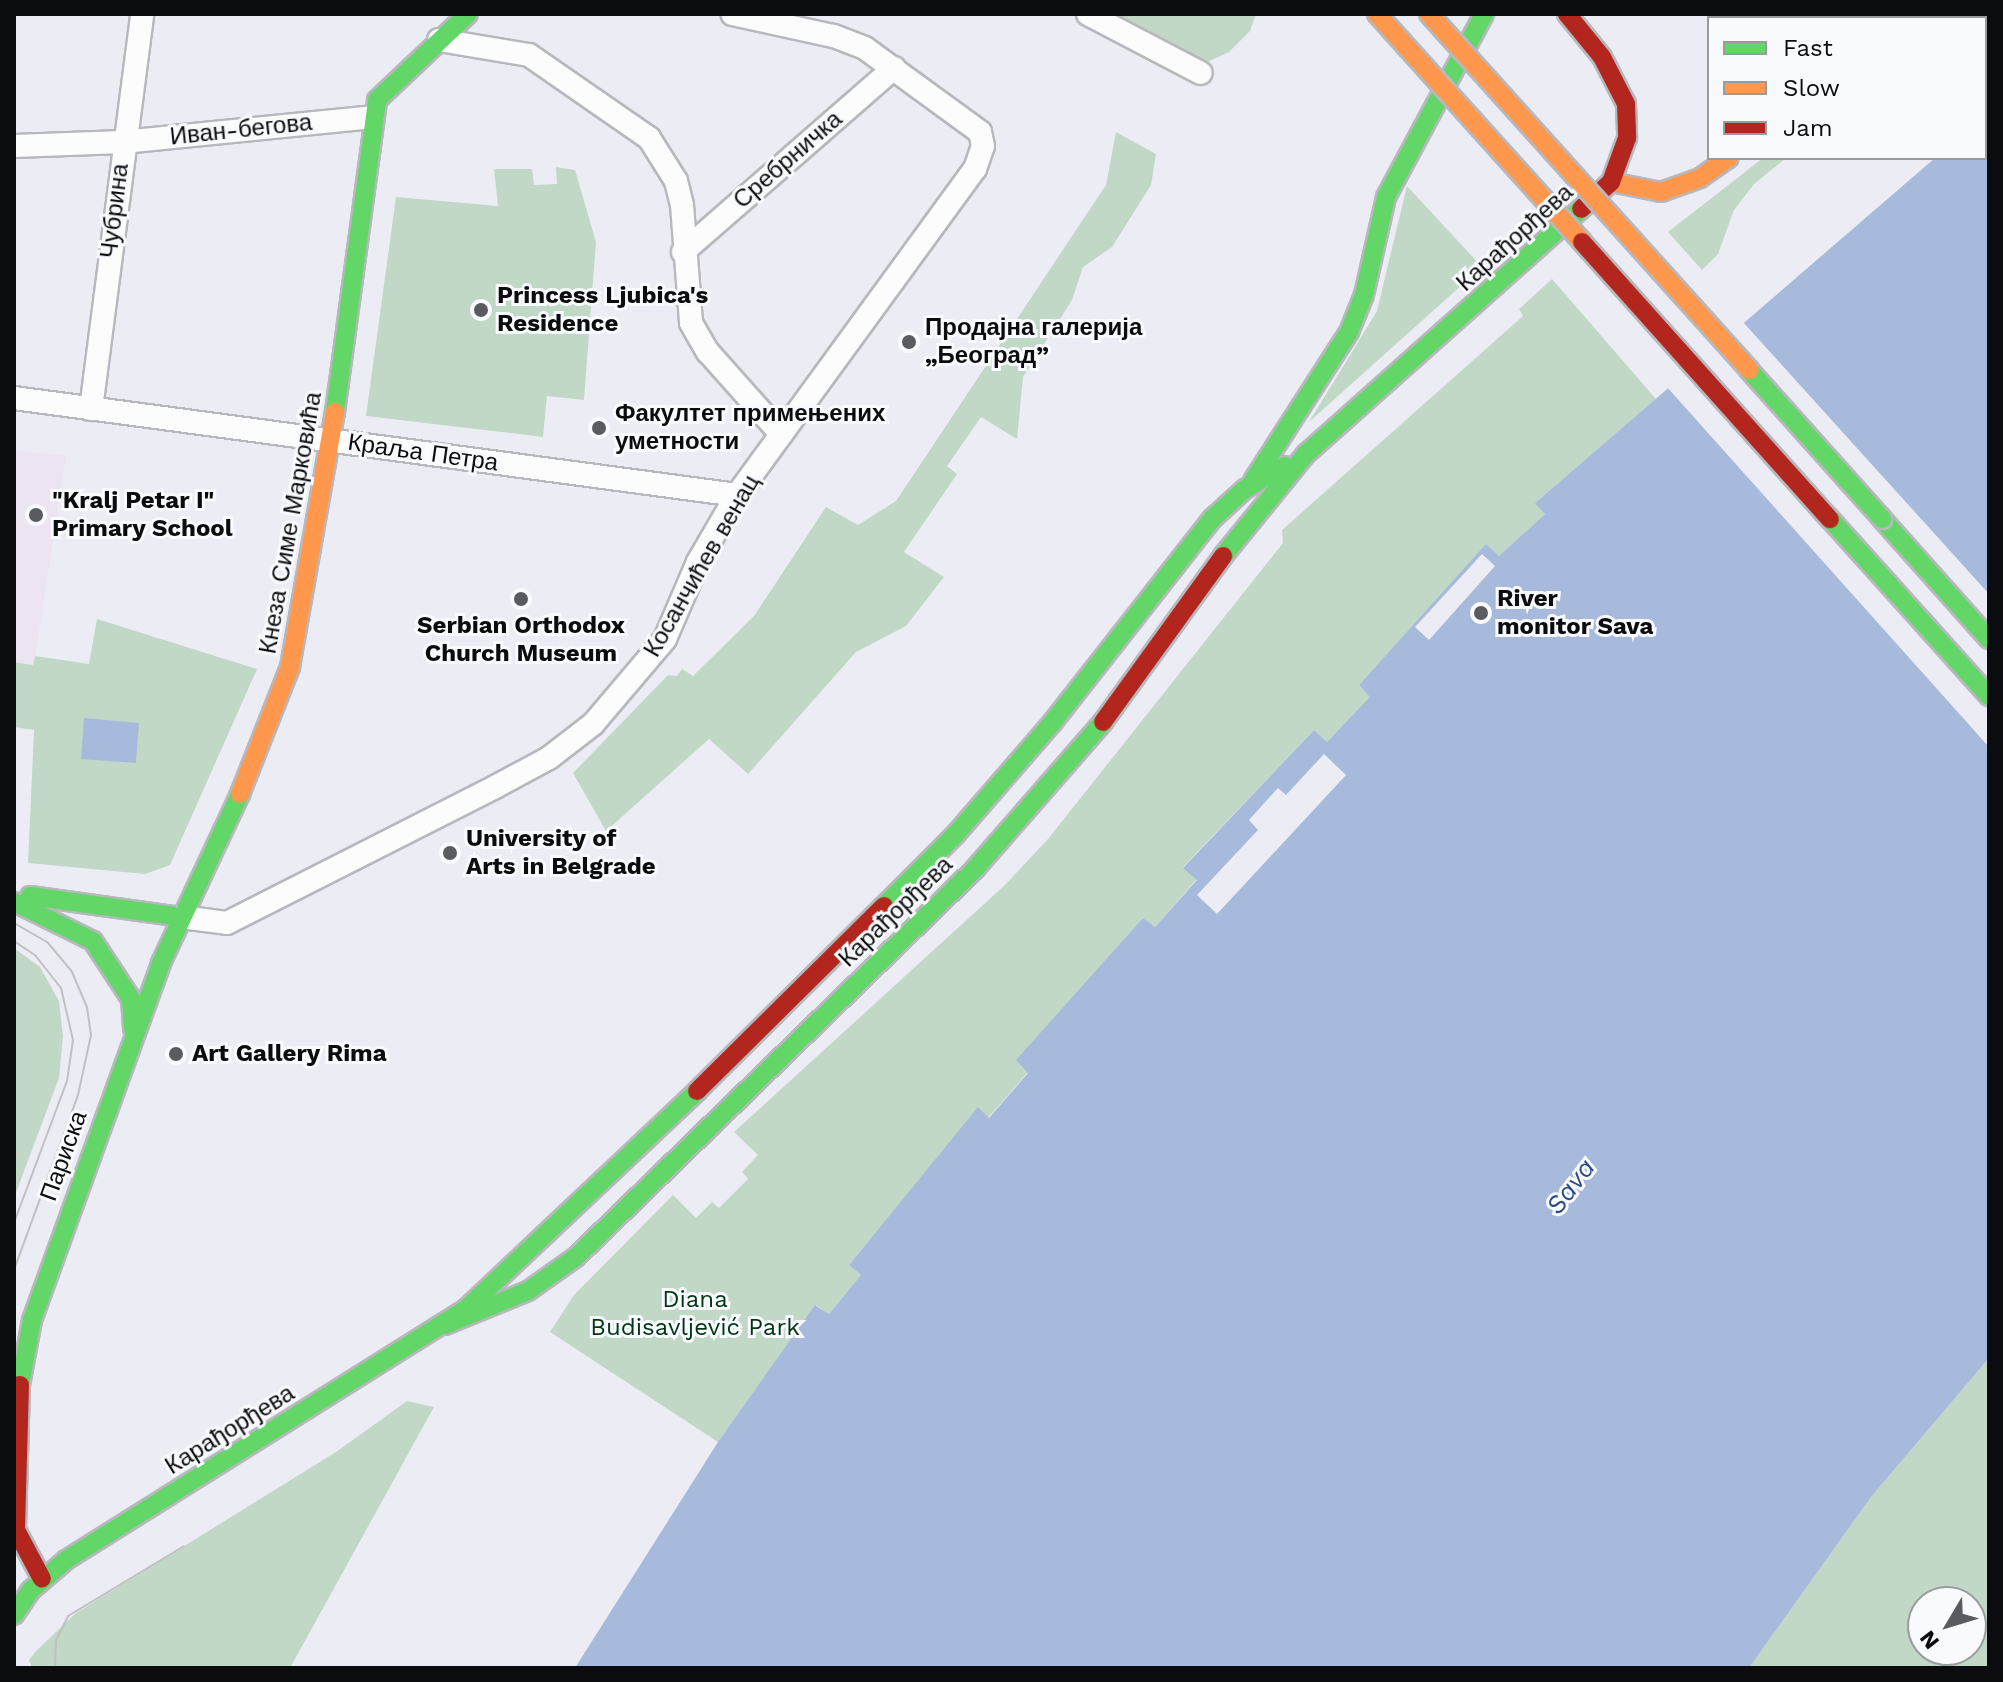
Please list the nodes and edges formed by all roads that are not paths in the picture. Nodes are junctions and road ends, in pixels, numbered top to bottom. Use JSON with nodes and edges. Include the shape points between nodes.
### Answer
{"nodes":[{"id":1,"x":142,"y":14,"type":"edge"},
{"id":2,"x":468,"y":14,"type":"edge"},
{"id":3,"x":732,"y":14,"type":"edge"},
{"id":4,"x":1088,"y":14,"type":"edge"},
{"id":5,"x":1377,"y":14,"type":"edge"},
{"id":6,"x":1429,"y":14,"type":"edge"},
{"id":7,"x":1596,"y":14,"type":"edge"},
{"id":8,"x":1481,"y":17,"type":"edge"},
{"id":9,"x":1570,"y":18,"type":"edge"},
{"id":10,"x":439,"y":40,"type":"junction"},
{"id":11,"x":894,"y":68,"type":"junction"},
{"id":12,"x":1201,"y":73,"type":"dead end"},
{"id":13,"x":373,"y":117,"type":"junction"},
{"id":14,"x":123,"y":142,"type":"junction"},
{"id":15,"x":14,"y":146,"type":"edge"},
{"id":16,"x":1726,"y":160,"type":"edge"},
{"id":17,"x":1611,"y":182,"type":"junction"},
{"id":18,"x":683,"y":252,"type":"junction"},
{"id":19,"x":14,"y":398,"type":"edge"},
{"id":20,"x":91,"y":409,"type":"junction"},
{"id":21,"x":781,"y":434,"type":"junction"},
{"id":22,"x":331,"y":441,"type":"junction"},
{"id":23,"x":1306,"y":454,"type":"junction"},
{"id":24,"x":1250,"y":486,"type":"junction"},
{"id":25,"x":737,"y":495,"type":"junction"},
{"id":26,"x":1989,"y":639,"type":"edge"},
{"id":27,"x":1989,"y":696,"type":"edge"},
{"id":28,"x":14,"y":894,"type":"edge"},
{"id":29,"x":14,"y":902,"type":"edge"},
{"id":30,"x":181,"y":917,"type":"junction"},
{"id":31,"x":134,"y":1035,"type":"junction"},
{"id":32,"x":445,"y":1325,"type":"junction"},
{"id":33,"x":42,"y":1579,"type":"junction"},
{"id":34,"x":14,"y":1615,"type":"edge"}],
"edges":[{"from":1,"to":14,"type":"street","name":"Чубрина"},
{"from":2,"to":10,"type":"main road"},
{"from":3,"to":11,"type":"street","name":"Косанчићев венац","via":[[833,36],[865,48]]},
{"from":4,"to":12,"type":"street"},
{"from":5,"to":27,"type":"main road","bridge":true},
{"from":6,"to":26,"type":"main road","bridge":true},
{"from":7,"to":9,"type":"main road"},
{"from":8,"to":24,"type":"main road","name":"Карађорђева","via":[[1386,197],[1364,295],[1349,332]]},
{"from":9,"to":17,"type":"main road","name":"Карађорђева","via":[[1612,73],[1628,113],[1624,152]]},
{"from":10,"to":13,"type":"main road","via":[[381,93]]},
{"from":10,"to":18,"type":"street","via":[[529,55],[649,138],[676,181]]},
{"from":11,"to":18,"type":"street","name":"Сребрничка"},
{"from":11,"to":21,"type":"street","name":"Косанчићев венац","via":[[980,132],[980,158]]},
{"from":13,"to":14,"type":"street","name":"Иван-бегова"},
{"from":13,"to":22,"type":"main road","name":"Кнеза Симе Марковића"},
{"from":14,"to":15,"type":"street","name":"Иван-бегова"},
{"from":14,"to":20,"type":"street","name":"Чубрина"},
{"from":16,"to":17,"type":"main road","via":[[1700,178],[1661,192]]},
{"from":17,"to":23,"type":"main road","name":"Карађорђева"},
{"from":18,"to":21,"type":"street","via":[[688,313],[698,337]]},
{"from":19,"to":20,"type":"street","name":"Краља Петра"},
{"from":20,"to":22,"type":"street","name":"Краља Петра"},
{"from":21,"to":25,"type":"street","name":"Косанчићев венац"},
{"from":22,"to":25,"type":"street","name":"Краља Петра"},
{"from":22,"to":30,"type":"main road","name":"Кнеза Симе Марковића","via":[[290,667],[262,747]]},
{"from":23,"to":24,"type":"main road","name":"Карађорђева"},
{"from":23,"to":32,"type":"main road","name":"Карађорђева","via":[[1229,546],[1108,716],[974,870],[576,1257],[528,1291]]},
{"from":24,"to":32,"type":"main road","name":"Карађорђева","via":[[1173,564],[1043,734],[955,835],[705,1083]]},
{"from":25,"to":30,"type":"street","name":"Косанчићев венац","via":[[698,562],[665,639],[615,701],[549,758],[227,923]]},
{"from":28,"to":30,"type":"main road"},
{"from":29,"to":31,"type":"main road","via":[[79,931],[105,955],[131,999]]},
{"from":30,"to":31,"type":"main road","name":"Париска"},
{"from":31,"to":33,"type":"main road","name":"Париска","via":[[32,1320],[24,1358],[16,1530]]},
{"from":32,"to":33,"type":"main road","name":"Карађорђева"},
{"from":33,"to":34,"type":"main road","name":"Карађорђева"}]}
